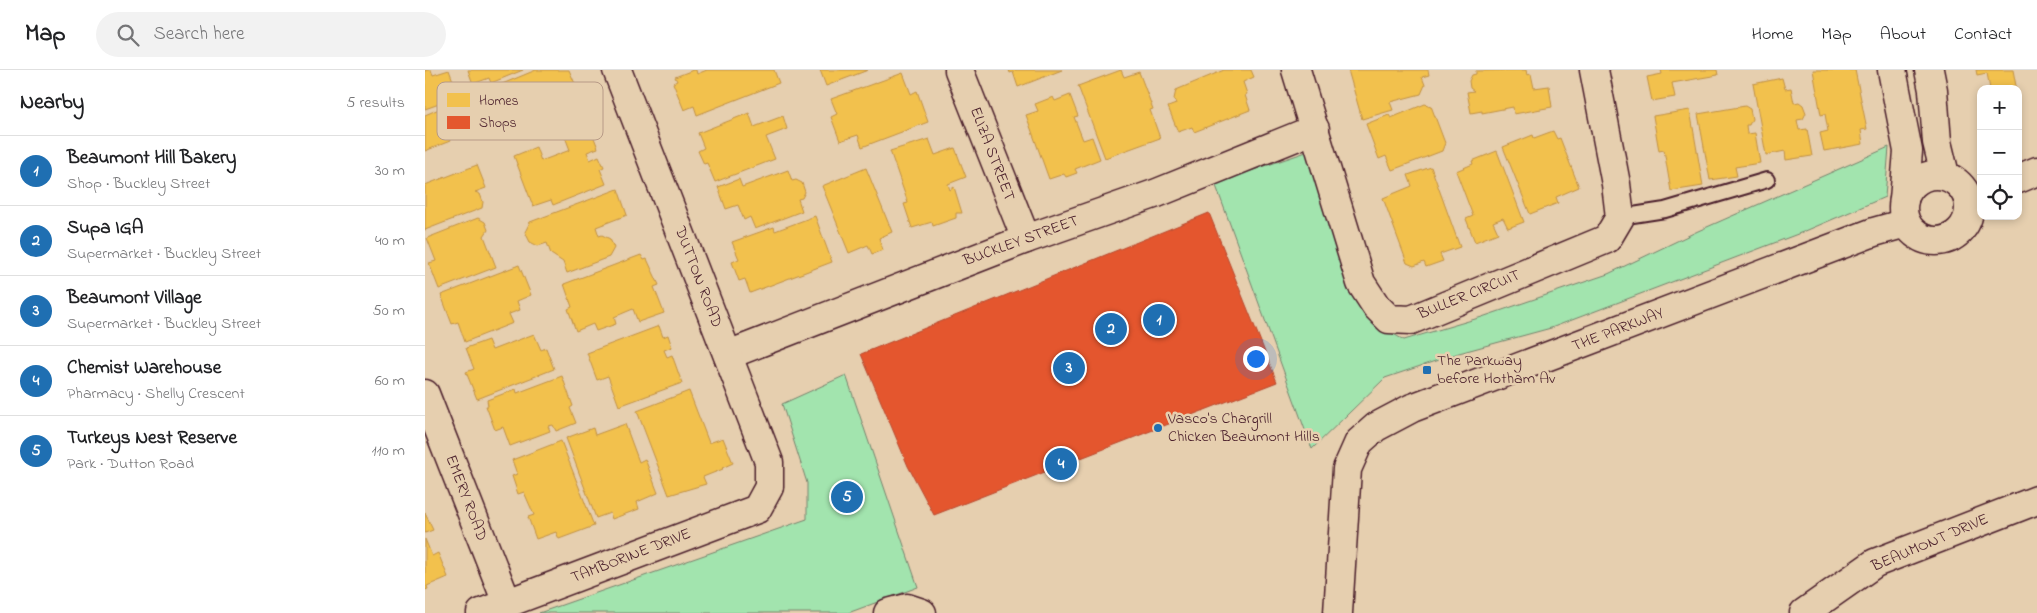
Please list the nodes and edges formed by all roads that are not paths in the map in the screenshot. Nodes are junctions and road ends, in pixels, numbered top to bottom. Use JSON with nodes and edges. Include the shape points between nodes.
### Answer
{"nodes":[{"id":1,"x":617,"y":70,"type":"edge"},
{"id":2,"x":959,"y":70,"type":"edge"},
{"id":3,"x":1296,"y":70,"type":"edge"},
{"id":4,"x":1594,"y":70,"type":"edge"},
{"id":5,"x":1893,"y":70,"type":"edge"},
{"id":6,"x":1929,"y":70,"type":"edge"},
{"id":7,"x":1315,"y":129,"type":"junction"},
{"id":8,"x":2037,"y":171,"type":"edge"},
{"id":9,"x":1945,"y":176,"type":"junction"},
{"id":10,"x":2022,"y":177,"type":"edge"},
{"id":11,"x":1767,"y":180,"type":"dead end"},
{"id":12,"x":1975,"y":197,"type":"edge"},
{"id":13,"x":1905,"y":212,"type":"junction"},
{"id":14,"x":1620,"y":217,"type":"junction"},
{"id":15,"x":1026,"y":239,"type":"junction"},
{"id":16,"x":728,"y":355,"type":"junction"},
{"id":17,"x":425,"y":394,"type":"edge"},
{"id":18,"x":769,"y":487,"type":"joint"},
{"id":19,"x":2037,"y":500,"type":"edge"},
{"id":20,"x":507,"y":603,"type":"junction"},
{"id":21,"x":481,"y":613,"type":"edge"},
{"id":22,"x":888,"y":613,"type":"edge"},
{"id":23,"x":922,"y":613,"type":"edge"},
{"id":24,"x":1338,"y":613,"type":"edge"},
{"id":25,"x":1804,"y":613,"type":"edge"}],
"edges":[{"from":1,"to":16,"type":"street","name":"DUTTON ROAD"},
{"from":2,"to":15,"type":"street","name":"ELIZA STREET"},
{"from":3,"to":7,"type":"street","name":"BULLER CIRCUIT"},
{"from":4,"to":14,"type":"street"},
{"from":5,"to":13,"type":"street","via":[[1909,151]]},
{"from":6,"to":9,"type":"street","via":[[1937,142]]},
{"from":7,"to":14,"type":"street","name":"BULLER CIRCUIT","via":[[1361,283],[1389,319],[1411,320],[1607,239]]},
{"from":7,"to":15,"type":"street","name":"BUCKLEY STREET","via":[[1157,193]]},
{"from":8,"to":10,"type":"street"},
{"from":9,"to":12,"type":"street"},
{"from":9,"to":13,"type":"street","via":[[1934,174],[1914,182],[1907,191]]},
{"from":11,"to":14,"type":"lane","via":[[1665,210]]},
{"from":12,"to":13,"type":"street","via":[[1961,230],[1942,240],[1931,241],[1912,232]]},
{"from":13,"to":24,"type":"street","name":"THE PARKWAY","via":[[1874,232],[1412,408],[1376,427],[1359,442],[1347,469]]},
{"from":15,"to":16,"type":"street","name":"BUCKLEY STREET"},
{"from":16,"to":18,"type":"street","name":"DUTTON ROAD","via":[[769,462]]},
{"from":17,"to":20,"type":"street","name":"EMERY ROAD"},
{"from":18,"to":20,"type":"street","name":"TAMBORINE DRIVE","via":[[757,509]]},
{"from":19,"to":25,"type":"street","name":"BEAUMONT DRIVE","via":[[1875,563]]},
{"from":20,"to":21,"type":"street","name":"TAMBORINE DRIVE"},
{"from":22,"to":23,"type":"street","via":[[907,608]]}]}
